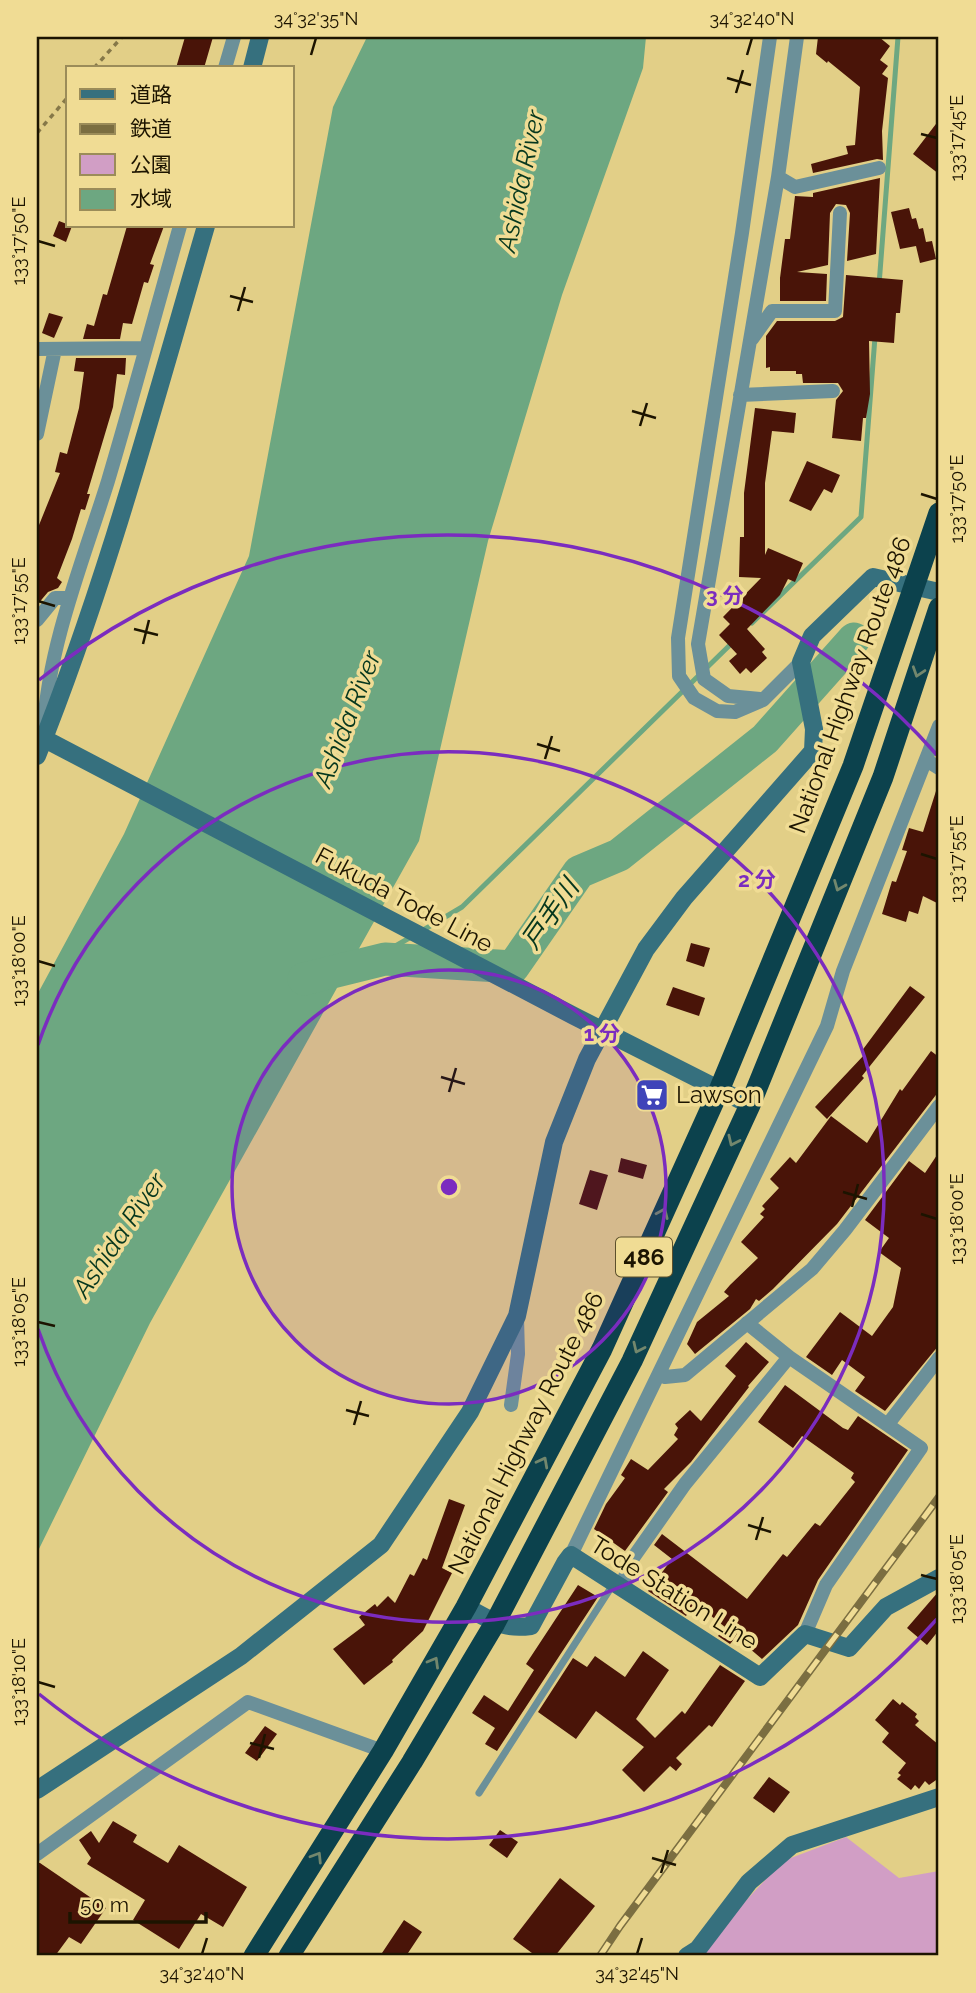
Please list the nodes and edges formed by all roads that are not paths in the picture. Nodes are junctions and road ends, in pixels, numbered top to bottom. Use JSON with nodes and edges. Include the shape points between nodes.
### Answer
{"nodes":[{"id":1,"x":225,"y":37,"type":"edge"},
{"id":2,"x":234,"y":37,"type":"edge"},
{"id":3,"x":261,"y":37,"type":"edge"},
{"id":4,"x":769,"y":37,"type":"edge"},
{"id":5,"x":797,"y":37,"type":"edge"},
{"id":6,"x":225,"y":66,"type":"edge"},
{"id":7,"x":225,"y":66,"type":"edge"},
{"id":8,"x":252,"y":66,"type":"edge"},
{"id":9,"x":879,"y":168,"type":"dead end"},
{"id":10,"x":778,"y":177,"type":"junction"},
{"id":11,"x":839,"y":213,"type":"dead end"},
{"id":12,"x":179,"y":228,"type":"edge"},
{"id":13,"x":205,"y":228,"type":"edge"},
{"id":14,"x":749,"y":343,"type":"junction"},
{"id":15,"x":145,"y":348,"type":"junction"},
{"id":16,"x":37,"y":349,"type":"edge"},
{"id":17,"x":55,"y":349,"type":"junction"},
{"id":18,"x":833,"y":391,"type":"dead end"},
{"id":19,"x":740,"y":395,"type":"junction"},
{"id":20,"x":37,"y":434,"type":"edge"},
{"id":21,"x":939,"y":513,"type":"edge"},
{"id":22,"x":916,"y":586,"type":"junction"},
{"id":23,"x":939,"y":592,"type":"edge"},
{"id":24,"x":70,"y":598,"type":"junction"},
{"id":25,"x":939,"y":608,"type":"edge"},
{"id":26,"x":37,"y":620,"type":"edge"},
{"id":27,"x":801,"y":662,"type":"junction"},
{"id":28,"x":763,"y":700,"type":"junction"},
{"id":29,"x":939,"y":726,"type":"edge"},
{"id":30,"x":41,"y":744,"type":"edge"},
{"id":31,"x":926,"y":760,"type":"junction"},
{"id":32,"x":939,"y":768,"type":"edge"},
{"id":33,"x":602,"y":1030,"type":"junction"},
{"id":34,"x":720,"y":1088,"type":"junction"},
{"id":35,"x":750,"y":1105,"type":"junction"},
{"id":36,"x":939,"y":1106,"type":"edge"},
{"id":37,"x":517,"y":1316,"type":"junction"},
{"id":38,"x":747,"y":1323,"type":"junction"},
{"id":39,"x":789,"y":1357,"type":"junction"},
{"id":40,"x":939,"y":1358,"type":"edge"},
{"id":41,"x":660,"y":1375,"type":"junction"},
{"id":42,"x":511,"y":1405,"type":"dead end"},
{"id":43,"x":888,"y":1424,"type":"junction"},
{"id":44,"x":571,"y":1555,"type":"junction"},
{"id":45,"x":939,"y":1578,"type":"edge"},
{"id":46,"x":618,"y":1584,"type":"junction"},
{"id":47,"x":466,"y":1608,"type":"junction"},
{"id":48,"x":495,"y":1623,"type":"junction"},
{"id":49,"x":805,"y":1634,"type":"junction"},
{"id":50,"x":383,"y":1751,"type":"junction"},
{"id":51,"x":37,"y":1790,"type":"edge"},
{"id":52,"x":479,"y":1793,"type":"dead end"},
{"id":53,"x":939,"y":1797,"type":"edge"},
{"id":54,"x":37,"y":1854,"type":"edge"},
{"id":55,"x":254,"y":1956,"type":"edge"},
{"id":56,"x":289,"y":1956,"type":"edge"},
{"id":57,"x":687,"y":1956,"type":"edge"}],
"edges":[{"from":1,"to":6,"type":"street"},
{"from":2,"to":7,"type":"street"},
{"from":3,"to":8,"type":"street"},
{"from":4,"to":28,"type":"street","via":[[743,233],[678,638],[679,676],[694,698],[717,711],[735,712]]},
{"from":5,"to":10,"type":"street"},
{"from":9,"to":10,"type":"street","via":[[795,187]]},
{"from":10,"to":14,"type":"street"},
{"from":11,"to":14,"type":"street","via":[[835,310],[772,311]]},
{"from":12,"to":15,"type":"street"},
{"from":13,"to":30,"type":"street","via":[[120,517]]},
{"from":14,"to":19,"type":"street"},
{"from":15,"to":17,"type":"street"},
{"from":15,"to":24,"type":"street"},
{"from":16,"to":17,"type":"street"},
{"from":17,"to":20,"type":"street"},
{"from":18,"to":19,"type":"street"},
{"from":19,"to":28,"type":"street","via":[[698,644],[704,680],[728,696]]},
{"from":21,"to":22,"type":"highway","name":"National Highway Route 486","number":"486"},
{"from":22,"to":23,"type":"street"},
{"from":22,"to":27,"type":"street","via":[[873,576],[812,636]]},
{"from":22,"to":34,"type":"highway","name":"National Highway Route 486","number":"486","via":[[853,766]]},
{"from":24,"to":26,"type":"street","via":[[55,598]]},
{"from":24,"to":30,"type":"street","via":[[49,684]]},
{"from":25,"to":35,"type":"highway","number":"486","one_way":true,"via":[[883,777]]},
{"from":27,"to":28,"type":"street"},
{"from":27,"to":33,"type":"street","via":[[814,729],[813,751],[646,948]]},
{"from":29,"to":31,"type":"street"},
{"from":30,"to":33,"type":"street","name":"Fukuda Tode Line"},
{"from":31,"to":32,"type":"street"},
{"from":31,"to":41,"type":"street","via":[[843,971],[827,1026]]},
{"from":33,"to":34,"type":"street","name":"Fukuda Tode Line"},
{"from":33,"to":37,"type":"street","via":[[554,1142]]},
{"from":34,"to":35,"type":"street","name":"Fukuda Tode Line"},
{"from":47,"to":34,"type":"highway","name":"National Highway Route 486","number":"486","one_way":true,"via":[[602,1349]]},
{"from":35,"to":48,"type":"highway","number":"486","one_way":true,"via":[[632,1361]]},
{"from":36,"to":38,"type":"street","via":[[812,1269]]},
{"from":37,"to":42,"type":"street","via":[[518,1354]]},
{"from":37,"to":51,"type":"street","via":[[470,1412],[381,1545],[241,1656]]},
{"from":38,"to":39,"type":"street"},
{"from":38,"to":41,"type":"street","via":[[685,1375]]},
{"from":39,"to":43,"type":"street"},
{"from":39,"to":46,"type":"street","via":[[685,1484]]},
{"from":40,"to":43,"type":"street"},
{"from":41,"to":44,"type":"street"},
{"from":43,"to":49,"type":"street","via":[[921,1448],[826,1586]]},
{"from":44,"to":46,"type":"street","name":"Tode Station Line"},
{"from":44,"to":48,"type":"street","name":"Tode Station Line","via":[[531,1626]]},
{"from":45,"to":49,"type":"street","via":[[886,1607],[849,1648]]},
{"from":46,"to":49,"type":"street","name":"Tode Station Line","via":[[760,1677]]},
{"from":46,"to":52,"type":"lane"},
{"from":47,"to":48,"type":"street","name":"Tode Station Line"},
{"from":50,"to":47,"type":"highway","name":"National Highway Route 486","number":"486","one_way":true},
{"from":48,"to":56,"type":"highway","number":"486"},
{"from":50,"to":54,"type":"street","via":[[248,1702]]},
{"from":55,"to":50,"type":"highway","name":"National Highway Route 486","number":"486","one_way":true},
{"from":53,"to":57,"type":"street","via":[[792,1844],[749,1882],[698,1949]]}]}
